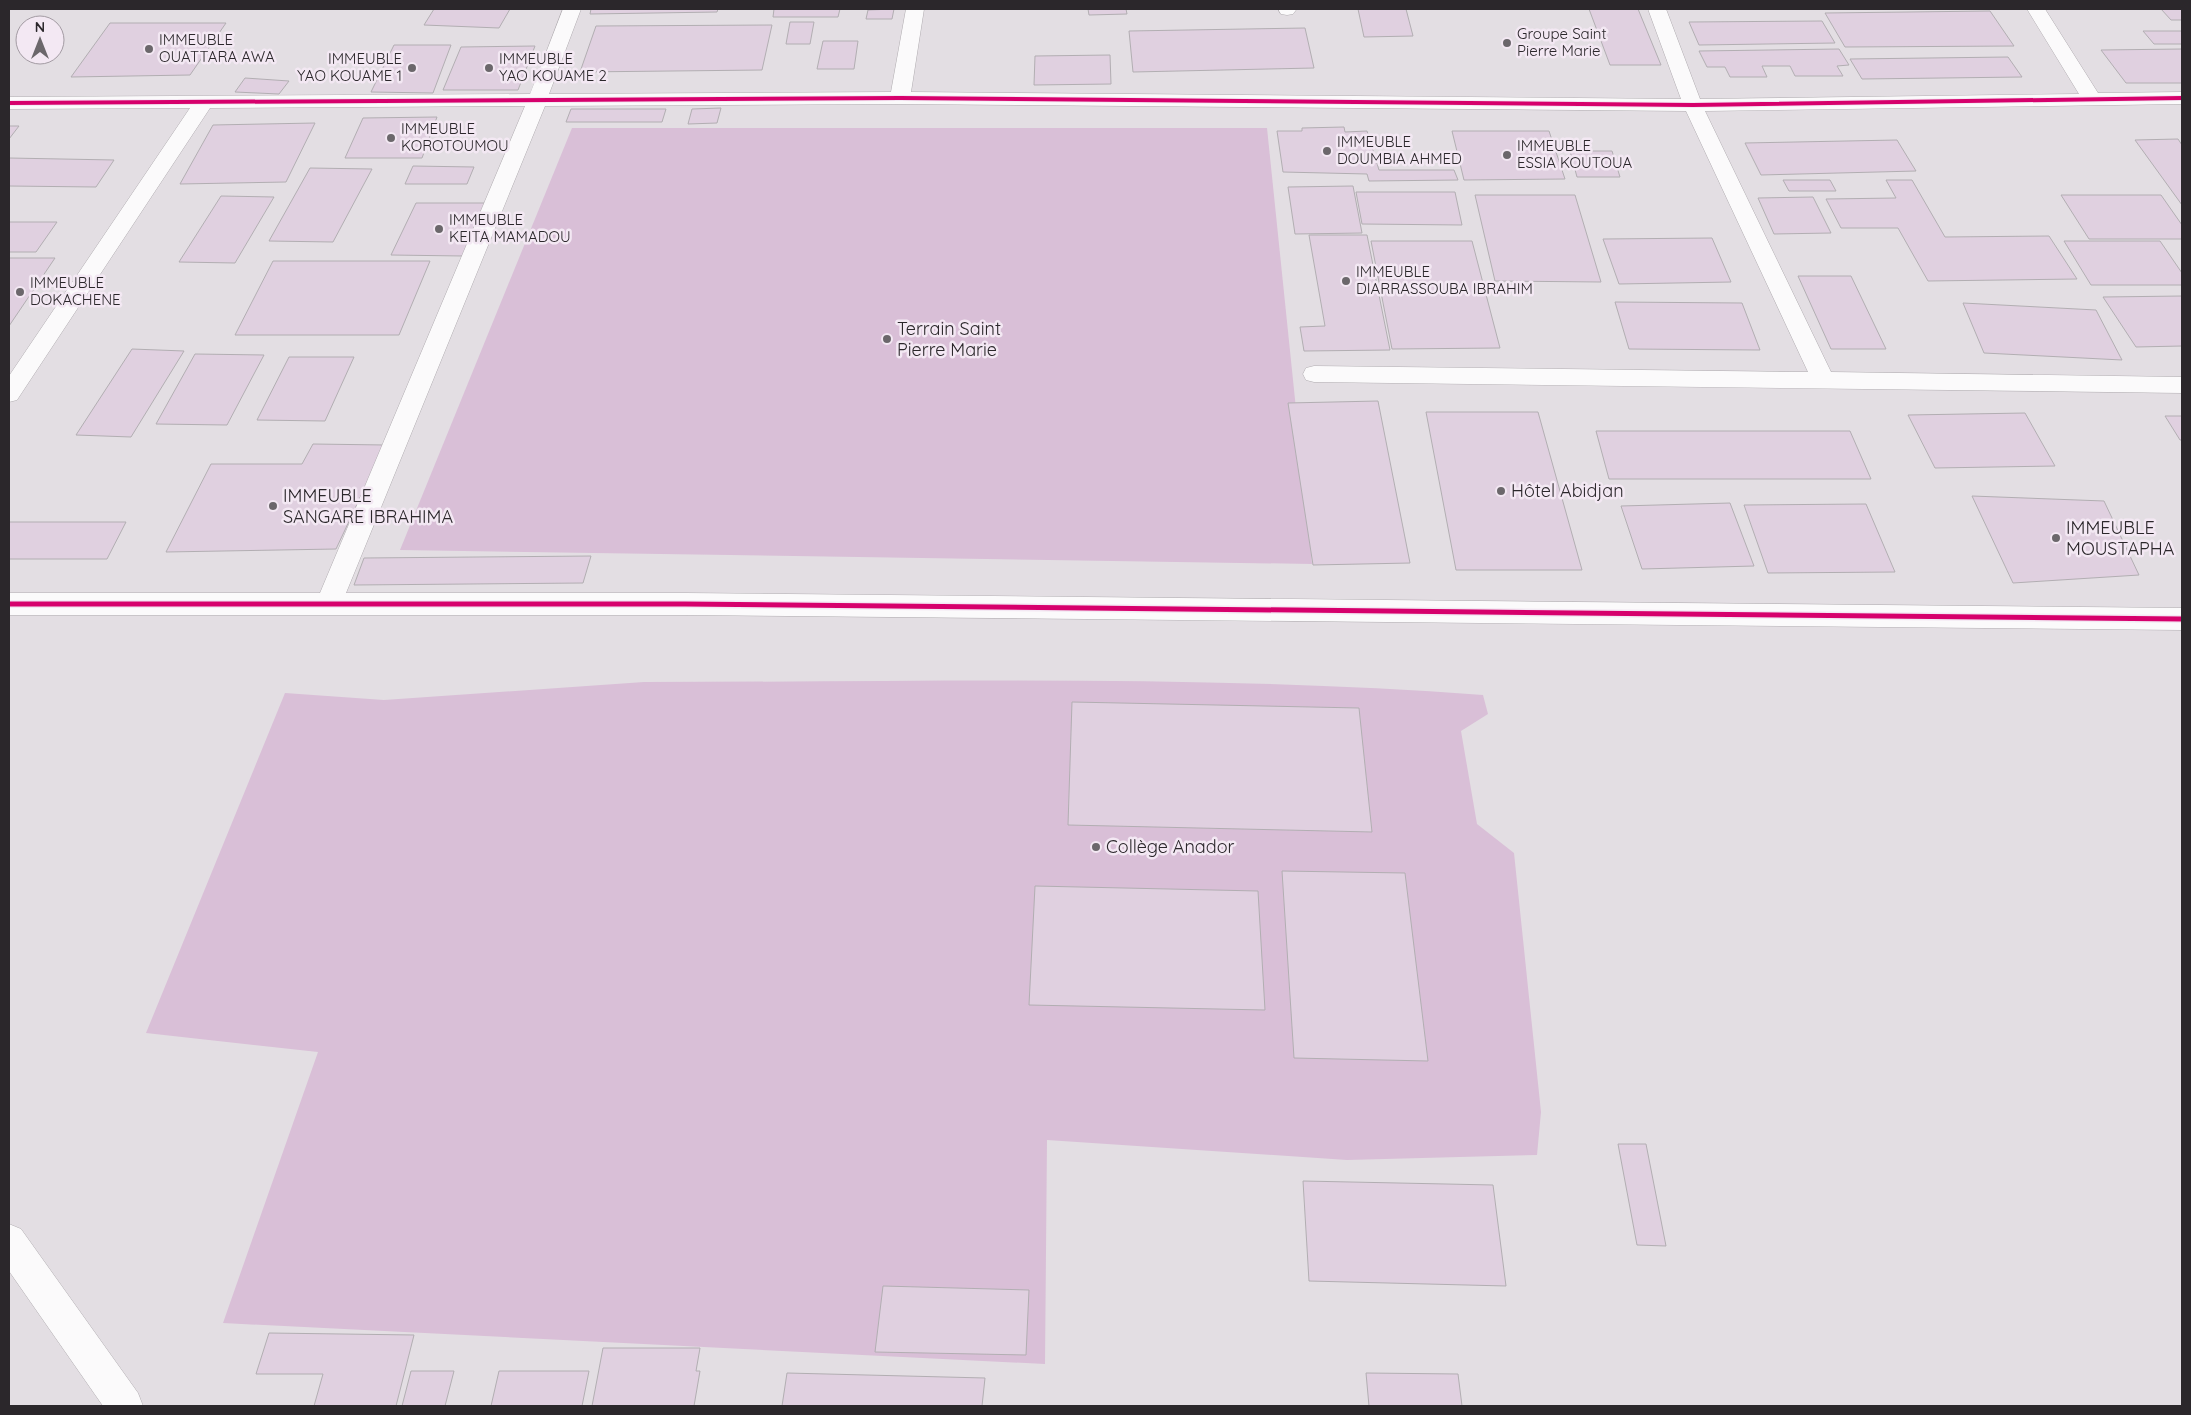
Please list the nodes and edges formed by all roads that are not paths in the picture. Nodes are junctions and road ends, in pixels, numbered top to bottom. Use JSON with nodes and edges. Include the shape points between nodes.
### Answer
{"nodes":[{"id":1,"x":572,"y":9,"type":"edge"},
{"id":2,"x":915,"y":9,"type":"edge"},
{"id":3,"x":1656,"y":9,"type":"edge"},
{"id":4,"x":2036,"y":9,"type":"edge"},
{"id":5,"x":900,"y":98,"type":"junction"},
{"id":6,"x":2091,"y":98,"type":"junction"},
{"id":7,"x":2182,"y":98,"type":"edge"},
{"id":8,"x":537,"y":101,"type":"junction"},
{"id":9,"x":9,"y":103,"type":"edge"},
{"id":10,"x":204,"y":103,"type":"junction"},
{"id":11,"x":1693,"y":105,"type":"junction"},
{"id":12,"x":1314,"y":374,"type":"dead end"},
{"id":13,"x":1824,"y":381,"type":"junction"},
{"id":14,"x":2182,"y":384,"type":"edge"},
{"id":15,"x":9,"y":394,"type":"edge"},
{"id":16,"x":9,"y":604,"type":"edge"},
{"id":17,"x":330,"y":604,"type":"junction"},
{"id":18,"x":2182,"y":619,"type":"edge"},
{"id":19,"x":9,"y":1241,"type":"edge"},
{"id":20,"x":125,"y":1406,"type":"edge"}],
"edges":[{"from":1,"to":8,"type":"street"},
{"from":2,"to":5,"type":"street"},
{"from":3,"to":11,"type":"street"},
{"from":4,"to":6,"type":"street"},
{"from":5,"to":8,"type":"street"},
{"from":5,"to":11,"type":"street"},
{"from":6,"to":7,"type":"street"},
{"from":6,"to":11,"type":"street"},
{"from":8,"to":10,"type":"street"},
{"from":8,"to":17,"type":"street"},
{"from":9,"to":10,"type":"street"},
{"from":10,"to":15,"type":"street"},
{"from":11,"to":13,"type":"street"},
{"from":12,"to":13,"type":"street"},
{"from":13,"to":14,"type":"street"},
{"from":16,"to":17,"type":"street"},
{"from":17,"to":18,"type":"street","via":[[685,604]]},
{"from":19,"to":20,"type":"street"}]}
